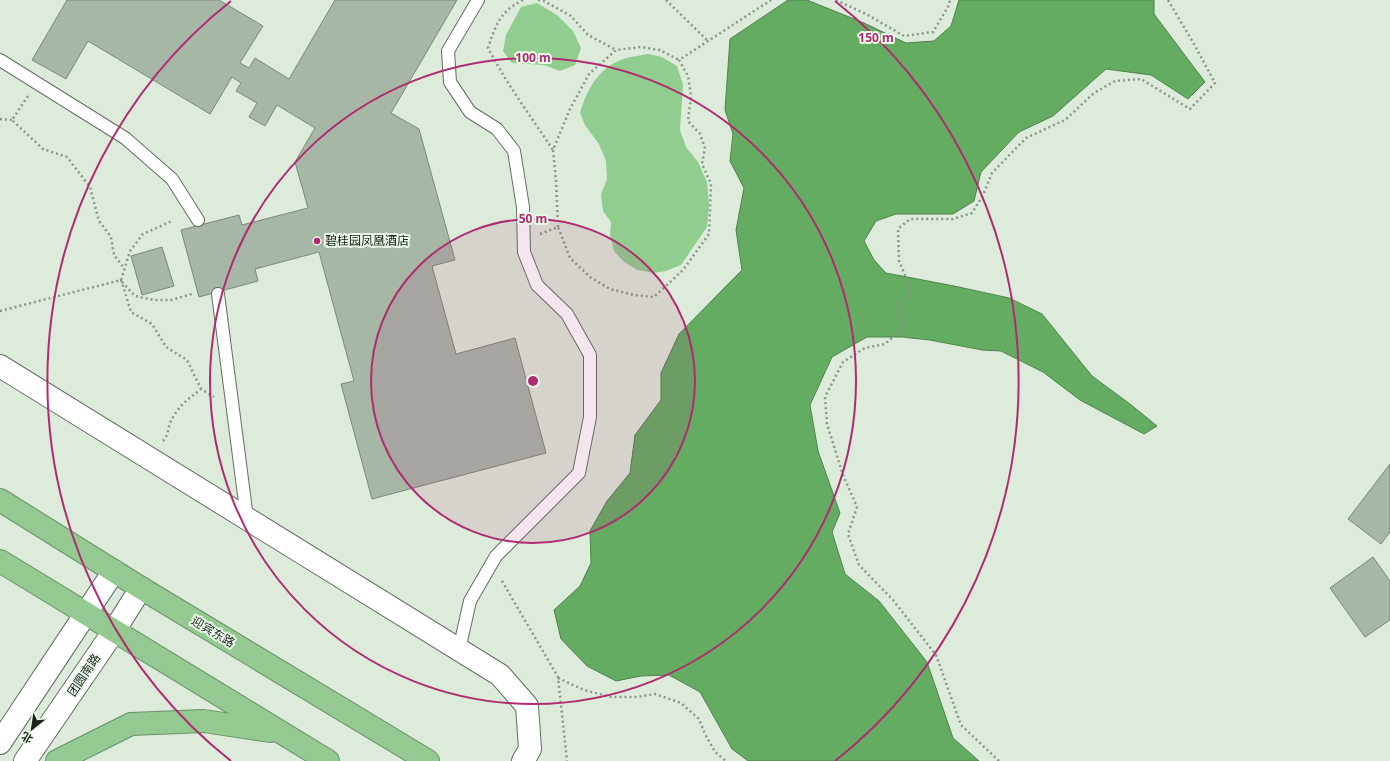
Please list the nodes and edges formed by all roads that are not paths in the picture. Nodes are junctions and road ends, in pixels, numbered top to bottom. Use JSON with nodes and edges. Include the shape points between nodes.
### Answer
{"nodes":[{"id":1,"x":478,"y":0,"type":"edge"},
{"id":2,"x":0,"y":60,"type":"edge"},
{"id":3,"x":198,"y":220,"type":"dead end"},
{"id":4,"x":218,"y":294,"type":"dead end"},
{"id":5,"x":0,"y":366,"type":"edge"},
{"id":6,"x":0,"y":500,"type":"edge"},
{"id":7,"x":247,"y":518,"type":"junction"},
{"id":8,"x":0,"y":561,"type":"edge"},
{"id":9,"x":114,"y":572,"type":"junction"},
{"id":10,"x":141,"y":588,"type":"junction"},
{"id":11,"x":86,"y":614,"type":"junction"},
{"id":12,"x":114,"y":631,"type":"junction"},
{"id":13,"x":459,"y":650,"type":"junction"},
{"id":14,"x":282,"y":733,"type":"junction"},
{"id":15,"x":0,"y":743,"type":"edge"},
{"id":16,"x":25,"y":761,"type":"edge"},
{"id":17,"x":57,"y":761,"type":"edge"},
{"id":18,"x":328,"y":761,"type":"edge"},
{"id":19,"x":428,"y":761,"type":"edge"},
{"id":20,"x":523,"y":761,"type":"edge"}],
"edges":[{"from":1,"to":13,"type":"lane","via":[[448,51],[450,82],[470,112],[497,129],[514,151],[523,206],[524,252],[537,285],[567,314],[590,355],[590,417],[579,473],[496,556],[470,601]]},
{"from":2,"to":3,"type":"lane","via":[[125,138],[172,179]]},
{"from":4,"to":7,"type":"lane"},
{"from":5,"to":7,"type":"street"},
{"from":6,"to":9,"type":"highway","name":"迎宾东路"},
{"from":7,"to":13,"type":"street"},
{"from":8,"to":11,"type":"highway"},
{"from":9,"to":10,"type":"highway","name":"迎宾东路"},
{"from":9,"to":11,"type":"street"},
{"from":10,"to":12,"type":"street","name":"团圆南路"},
{"from":10,"to":19,"type":"highway","name":"迎宾东路"},
{"from":11,"to":12,"type":"highway"},
{"from":11,"to":15,"type":"street"},
{"from":12,"to":14,"type":"highway"},
{"from":12,"to":16,"type":"street","name":"团圆南路"},
{"from":13,"to":20,"type":"street","via":[[500,675],[527,706],[530,749]]},
{"from":14,"to":17,"type":"highway","via":[[204,720],[131,724]]},
{"from":14,"to":18,"type":"highway"}]}
